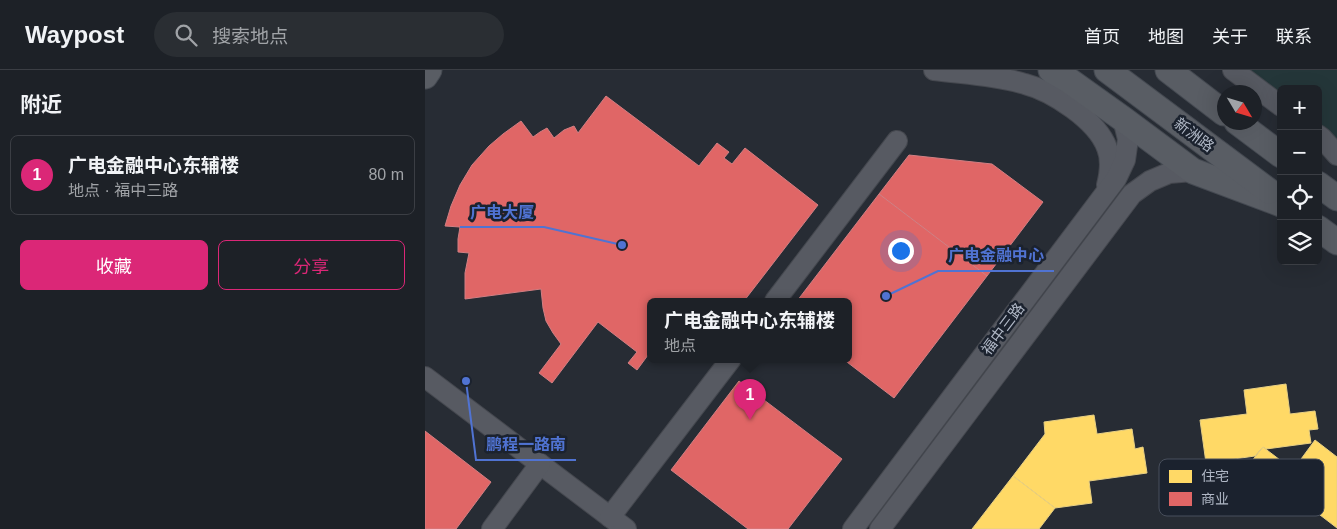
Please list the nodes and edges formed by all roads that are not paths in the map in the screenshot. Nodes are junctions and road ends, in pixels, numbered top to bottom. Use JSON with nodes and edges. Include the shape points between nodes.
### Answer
{"nodes":[{"id":1,"x":429,"y":70,"type":"edge"},
{"id":2,"x":934,"y":70,"type":"edge"},
{"id":3,"x":1051,"y":70,"type":"edge"},
{"id":4,"x":1107,"y":70,"type":"edge"},
{"id":5,"x":1168,"y":70,"type":"edge"},
{"id":6,"x":1233,"y":70,"type":"edge"},
{"id":7,"x":425,"y":76,"type":"edge"},
{"id":8,"x":1277,"y":103,"type":"edge"},
{"id":9,"x":1217,"y":107,"type":"edge"},
{"id":10,"x":1123,"y":119,"type":"junction"},
{"id":11,"x":1247,"y":130,"type":"edge"},
{"id":12,"x":1322,"y":139,"type":"edge"},
{"id":13,"x":897,"y":141,"type":"dead end"},
{"id":14,"x":1277,"y":153,"type":"edge"},
{"id":15,"x":1337,"y":155,"type":"edge"},
{"id":16,"x":1193,"y":171,"type":"junction"},
{"id":17,"x":1322,"y":187,"type":"edge"},
{"id":18,"x":1277,"y":197,"type":"edge"},
{"id":19,"x":1337,"y":198,"type":"edge"},
{"id":20,"x":1100,"y":201,"type":"junction"},
{"id":21,"x":1277,"y":202,"type":"edge"},
{"id":22,"x":1322,"y":231,"type":"edge"},
{"id":23,"x":1337,"y":242,"type":"edge"},
{"id":24,"x":777,"y":298,"type":"edge"},
{"id":25,"x":728,"y":363,"type":"edge"},
{"id":26,"x":425,"y":376,"type":"edge"},
{"id":27,"x":541,"y":464,"type":"junction"},
{"id":28,"x":618,"y":523,"type":"edge"},
{"id":29,"x":492,"y":529,"type":"edge"},
{"id":30,"x":853,"y":529,"type":"edge"},
{"id":31,"x":880,"y":529,"type":"edge"}],
"edges":[{"from":1,"to":7,"type":"main road"},
{"from":2,"to":20,"type":"street","via":[[1026,84],[1055,97],[1079,114],[1098,131],[1108,149],[1110,175]]},
{"from":3,"to":10,"type":"main road"},
{"from":4,"to":18,"type":"main road","name":"新洲路"},
{"from":5,"to":9,"type":"main road"},
{"from":6,"to":8,"type":"street"},
{"from":10,"to":16,"type":"main road"},
{"from":10,"to":20,"type":"street","name":"福中三路","via":[[1128,139],[1125,160]]},
{"from":11,"to":14,"type":"main road"},
{"from":12,"to":15,"type":"street"},
{"from":13,"to":24,"type":"street"},
{"from":16,"to":21,"type":"main road"},
{"from":16,"to":31,"type":"street","name":"福中三路","via":[[1169,172],[1131,194]]},
{"from":17,"to":19,"type":"main road"},
{"from":20,"to":30,"type":"street","name":"福中三路"},
{"from":22,"to":23,"type":"main road"},
{"from":25,"to":28,"type":"street"},
{"from":26,"to":27,"type":"street"},
{"from":27,"to":28,"type":"street"},
{"from":27,"to":29,"type":"street"}]}
